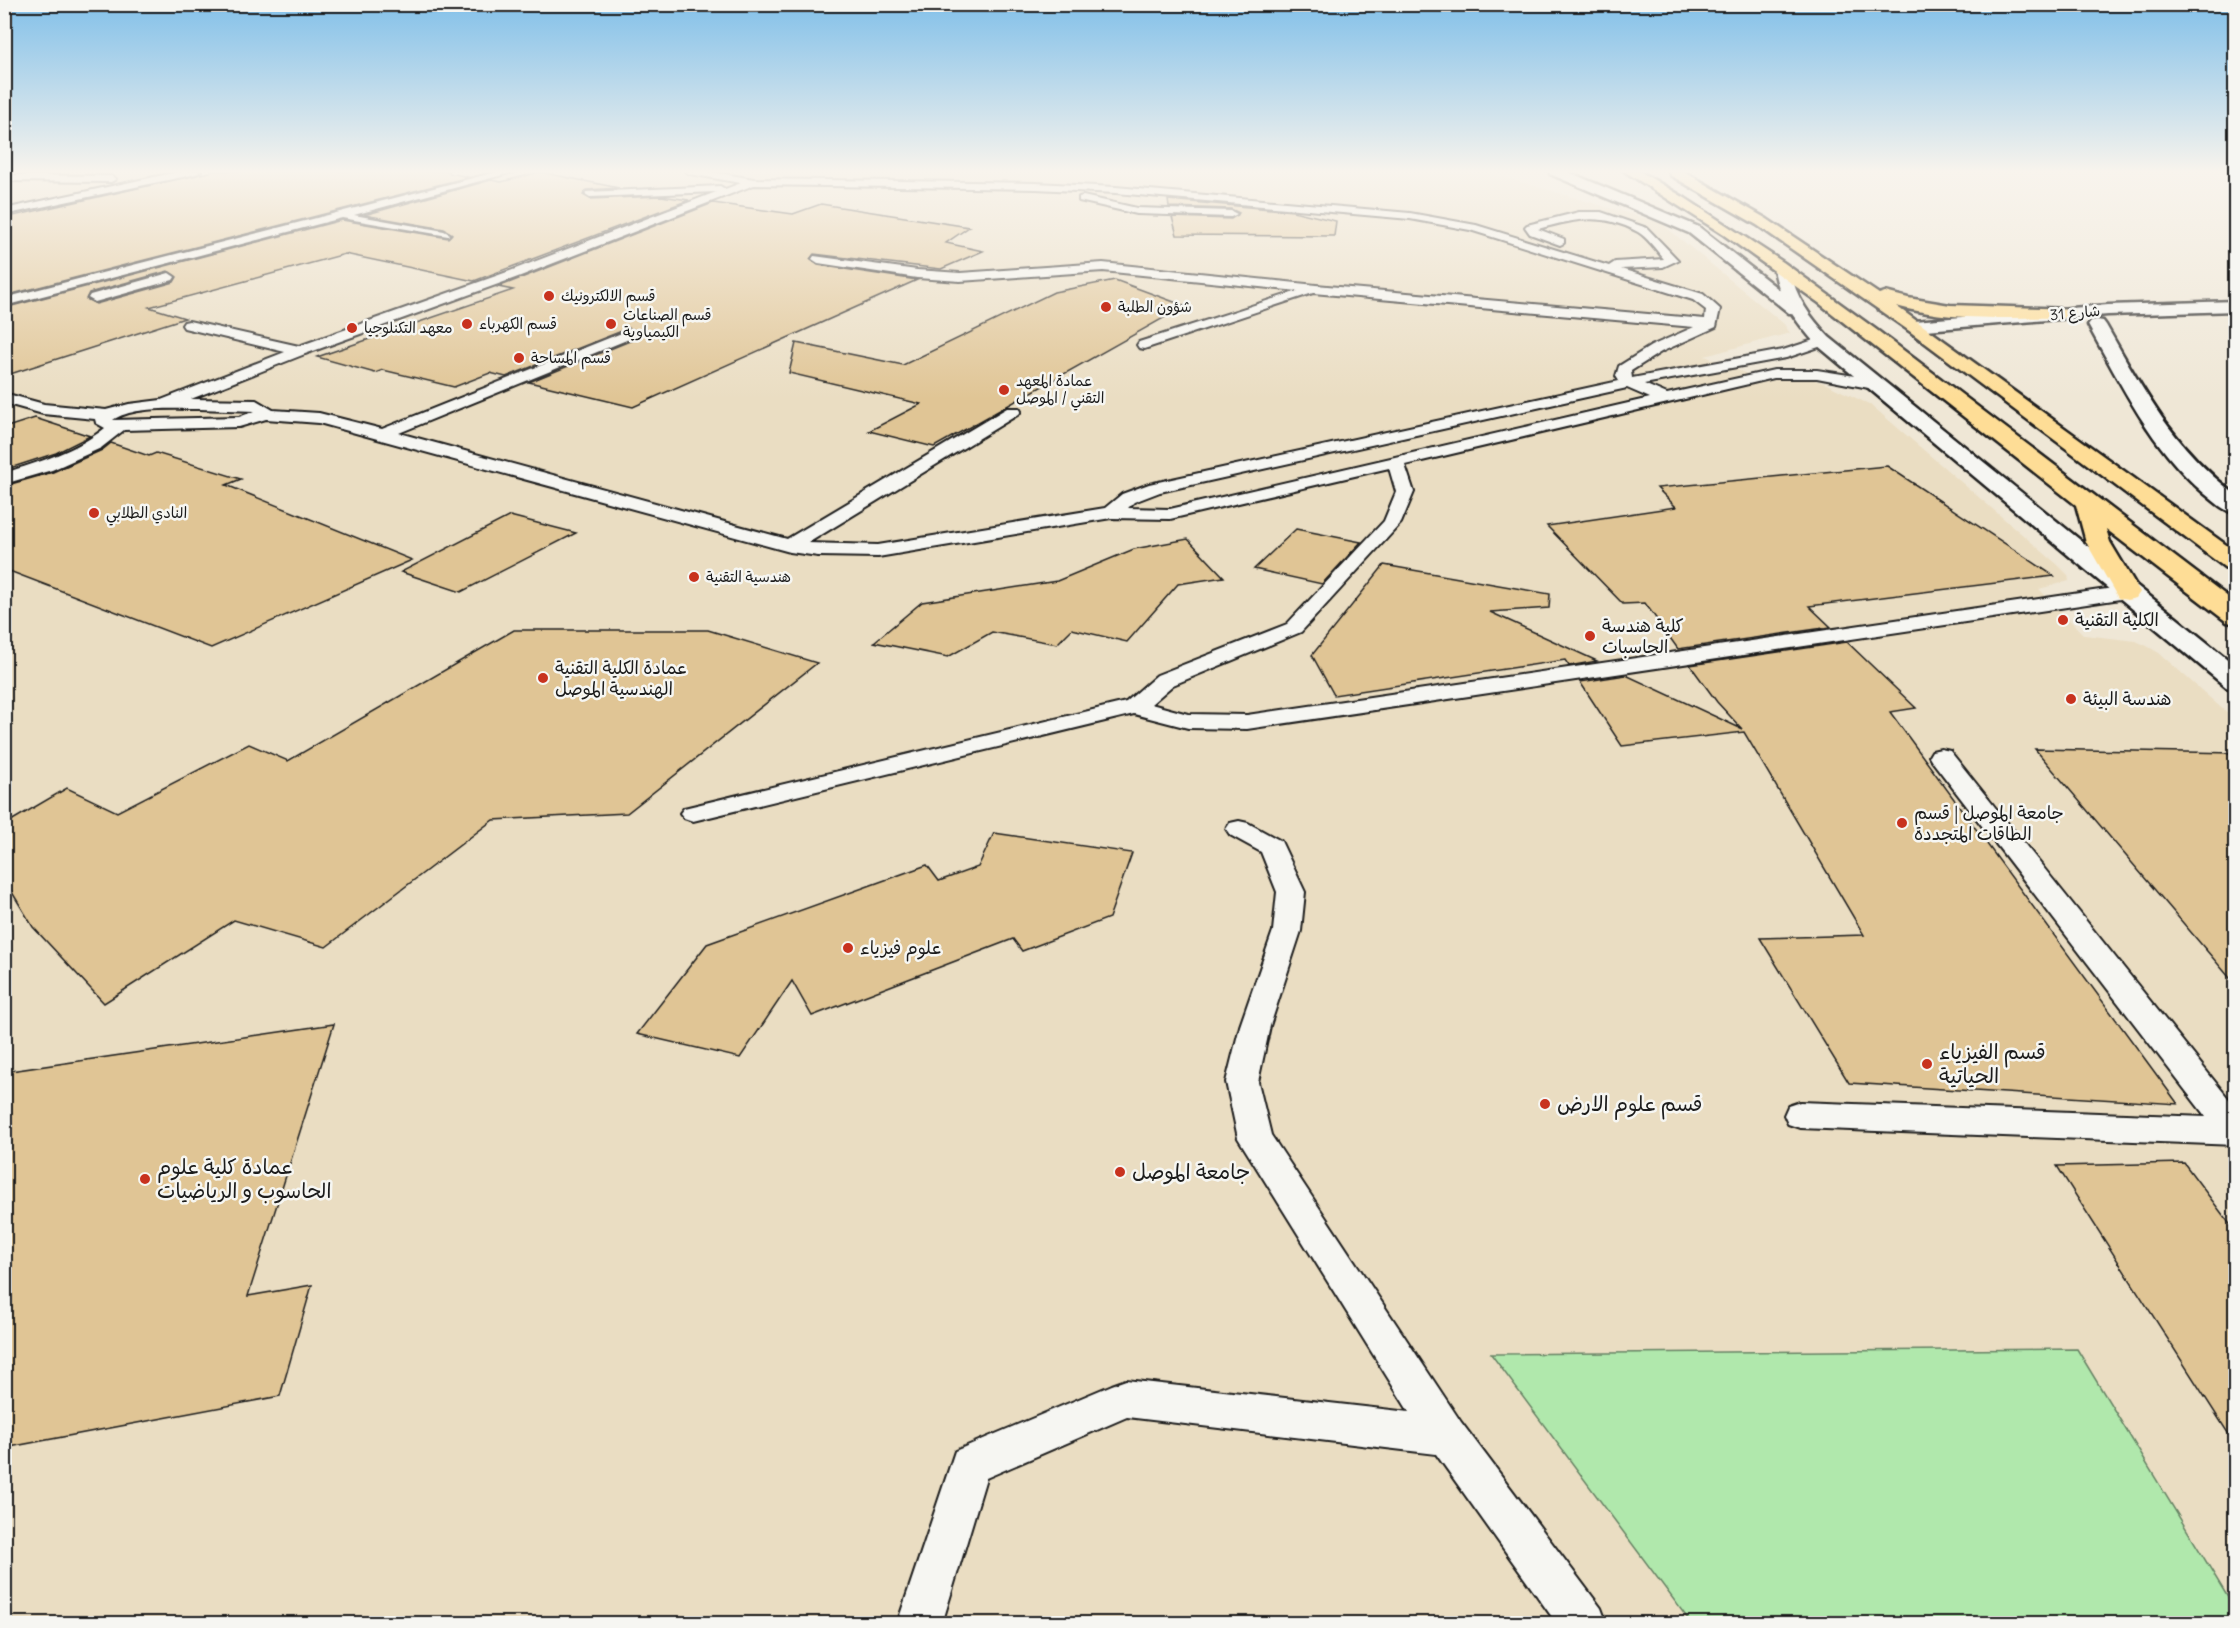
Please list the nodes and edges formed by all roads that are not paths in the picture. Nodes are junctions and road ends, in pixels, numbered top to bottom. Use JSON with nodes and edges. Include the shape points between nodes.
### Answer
{"nodes":[{"id":1,"x":218,"y":247,"type":"edge"},
{"id":2,"x":584,"y":247,"type":"edge"},
{"id":3,"x":1535,"y":247,"type":"edge"},
{"id":4,"x":1579,"y":247,"type":"edge"},
{"id":5,"x":1659,"y":247,"type":"edge"},
{"id":6,"x":1716,"y":247,"type":"edge"},
{"id":7,"x":1750,"y":247,"type":"edge"},
{"id":8,"x":1799,"y":247,"type":"edge"},
{"id":9,"x":818,"y":260,"type":"dead end"},
{"id":10,"x":1635,"y":265,"type":"junction"},
{"id":11,"x":1600,"y":267,"type":"junction"},
{"id":12,"x":1782,"y":270,"type":"junction"},
{"id":13,"x":186,"y":272,"type":"dead end"},
{"id":14,"x":1861,"y":288,"type":"junction"},
{"id":15,"x":1316,"y":289,"type":"junction"},
{"id":16,"x":95,"y":298,"type":"dead end"},
{"id":17,"x":4,"y":302,"type":"edge"},
{"id":18,"x":2235,"y":306,"type":"edge"},
{"id":19,"x":1795,"y":309,"type":"junction"},
{"id":20,"x":2067,"y":313,"type":"junction"},
{"id":21,"x":2103,"y":317,"type":"junction"},
{"id":22,"x":2235,"y":319,"type":"edge"},
{"id":23,"x":1711,"y":324,"type":"junction"},
{"id":24,"x":189,"y":325,"type":"dead end"},
{"id":25,"x":1914,"y":326,"type":"junction"},
{"id":26,"x":629,"y":334,"type":"dead end"},
{"id":27,"x":1934,"y":340,"type":"junction"},
{"id":28,"x":1823,"y":341,"type":"junction"},
{"id":29,"x":1144,"y":345,"type":"dead end"},
{"id":30,"x":300,"y":351,"type":"junction"},
{"id":31,"x":1770,"y":357,"type":"junction"},
{"id":32,"x":1804,"y":373,"type":"junction"},
{"id":33,"x":1628,"y":383,"type":"junction"},
{"id":34,"x":1874,"y":384,"type":"junction"},
{"id":35,"x":4,"y":398,"type":"edge"},
{"id":36,"x":1663,"y":398,"type":"junction"},
{"id":37,"x":27,"y":405,"type":"junction"},
{"id":38,"x":160,"y":406,"type":"junction"},
{"id":39,"x":1013,"y":411,"type":"dead end"},
{"id":40,"x":4,"y":412,"type":"edge"},
{"id":41,"x":265,"y":414,"type":"junction"},
{"id":42,"x":113,"y":420,"type":"junction"},
{"id":43,"x":383,"y":434,"type":"junction"},
{"id":44,"x":1395,"y":462,"type":"junction"},
{"id":45,"x":4,"y":479,"type":"edge"},
{"id":46,"x":2086,"y":500,"type":"junction"},
{"id":47,"x":2235,"y":507,"type":"edge"},
{"id":48,"x":1111,"y":513,"type":"junction"},
{"id":49,"x":790,"y":546,"type":"junction"},
{"id":50,"x":2235,"y":564,"type":"edge"},
{"id":51,"x":2127,"y":592,"type":"junction"},
{"id":52,"x":2235,"y":616,"type":"edge"},
{"id":53,"x":2235,"y":681,"type":"edge"},
{"id":54,"x":1134,"y":706,"type":"junction"},
{"id":55,"x":1941,"y":756,"type":"dead end"},
{"id":56,"x":693,"y":813,"type":"dead end"},
{"id":57,"x":1239,"y":829,"type":"dead end"},
{"id":58,"x":1800,"y":1115,"type":"dead end"},
{"id":59,"x":2235,"y":1132,"type":"edge"},
{"id":60,"x":1447,"y":1436,"type":"junction"},
{"id":61,"x":919,"y":1623,"type":"edge"},
{"id":62,"x":1585,"y":1623,"type":"edge"}],
"edges":[{"from":1,"to":17,"type":"lane"},
{"from":2,"to":30,"type":"lane"},
{"from":3,"to":11,"type":"lane"},
{"from":4,"to":10,"type":"lane"},
{"from":5,"to":10,"type":"lane","via":[[1672,260]]},
{"from":6,"to":19,"type":"street"},
{"from":7,"to":12,"type":"highway"},
{"from":8,"to":14,"type":"highway"},
{"from":9,"to":15,"type":"lane","via":[[960,277],[1103,267]]},
{"from":10,"to":11,"type":"lane"},
{"from":11,"to":23,"type":"lane","via":[[1698,297],[1713,309]]},
{"from":12,"to":19,"type":"street"},
{"from":12,"to":46,"type":"highway","via":[[1881,339]]},
{"from":13,"to":16,"type":"lane"},
{"from":14,"to":20,"type":"highway","via":[[1901,303],[1937,309]]},
{"from":14,"to":25,"type":"highway"},
{"from":15,"to":23,"type":"lane"},
{"from":15,"to":29,"type":"lane"},
{"from":18,"to":21,"type":"street","name":"شارع 31"},
{"from":19,"to":28,"type":"street"},
{"from":20,"to":21,"type":"street","name":"شارع 31"},
{"from":20,"to":25,"type":"street","name":"شارع 31"},
{"from":21,"to":22,"type":"street","name":"شارع 31","via":[[2135,322]]},
{"from":21,"to":27,"type":"street","name":"شارع 31"},
{"from":21,"to":47,"type":"street","via":[[2153,423],[2192,470]]},
{"from":23,"to":33,"type":"lane","via":[[1634,361],[1624,369]]},
{"from":24,"to":30,"type":"lane"},
{"from":25,"to":27,"type":"highway"},
{"from":26,"to":43,"type":"lane"},
{"from":27,"to":50,"type":"highway"},
{"from":28,"to":31,"type":"lane"},
{"from":28,"to":34,"type":"street"},
{"from":30,"to":38,"type":"lane"},
{"from":31,"to":32,"type":"lane"},
{"from":31,"to":33,"type":"lane"},
{"from":32,"to":34,"type":"lane"},
{"from":32,"to":36,"type":"lane","via":[[1774,374]]},
{"from":33,"to":36,"type":"lane"},
{"from":33,"to":48,"type":"lane","via":[[1155,488],[1128,498]]},
{"from":34,"to":51,"type":"street"},
{"from":35,"to":37,"type":"lane"},
{"from":36,"to":44,"type":"lane"},
{"from":37,"to":40,"type":"lane"},
{"from":37,"to":42,"type":"lane"},
{"from":38,"to":41,"type":"lane","via":[[256,405],[266,408]]},
{"from":38,"to":42,"type":"lane","via":[[131,407]]},
{"from":39,"to":49,"type":"lane"},
{"from":41,"to":42,"type":"lane","via":[[239,422]]},
{"from":41,"to":43,"type":"lane","via":[[319,418]]},
{"from":42,"to":45,"type":"lane","via":[[95,444]]},
{"from":43,"to":49,"type":"lane"},
{"from":44,"to":48,"type":"lane","via":[[1170,514]]},
{"from":44,"to":54,"type":"lane","via":[[1405,492],[1392,524],[1294,628],[1166,680]]},
{"from":46,"to":51,"type":"highway","via":[[2098,542]]},
{"from":46,"to":52,"type":"highway"},
{"from":48,"to":49,"type":"lane","via":[[878,552]]},
{"from":51,"to":53,"type":"street"},
{"from":51,"to":54,"type":"lane","via":[[1247,722],[1188,721]]},
{"from":54,"to":56,"type":"lane"},
{"from":55,"to":59,"type":"lane"},
{"from":57,"to":60,"type":"lane","via":[[1272,846],[1291,892],[1287,931],[1255,1026],[1242,1082],[1255,1138]]},
{"from":58,"to":59,"type":"lane"},
{"from":60,"to":61,"type":"lane","via":[[1126,1398],[970,1465]]},
{"from":60,"to":62,"type":"lane"}]}
